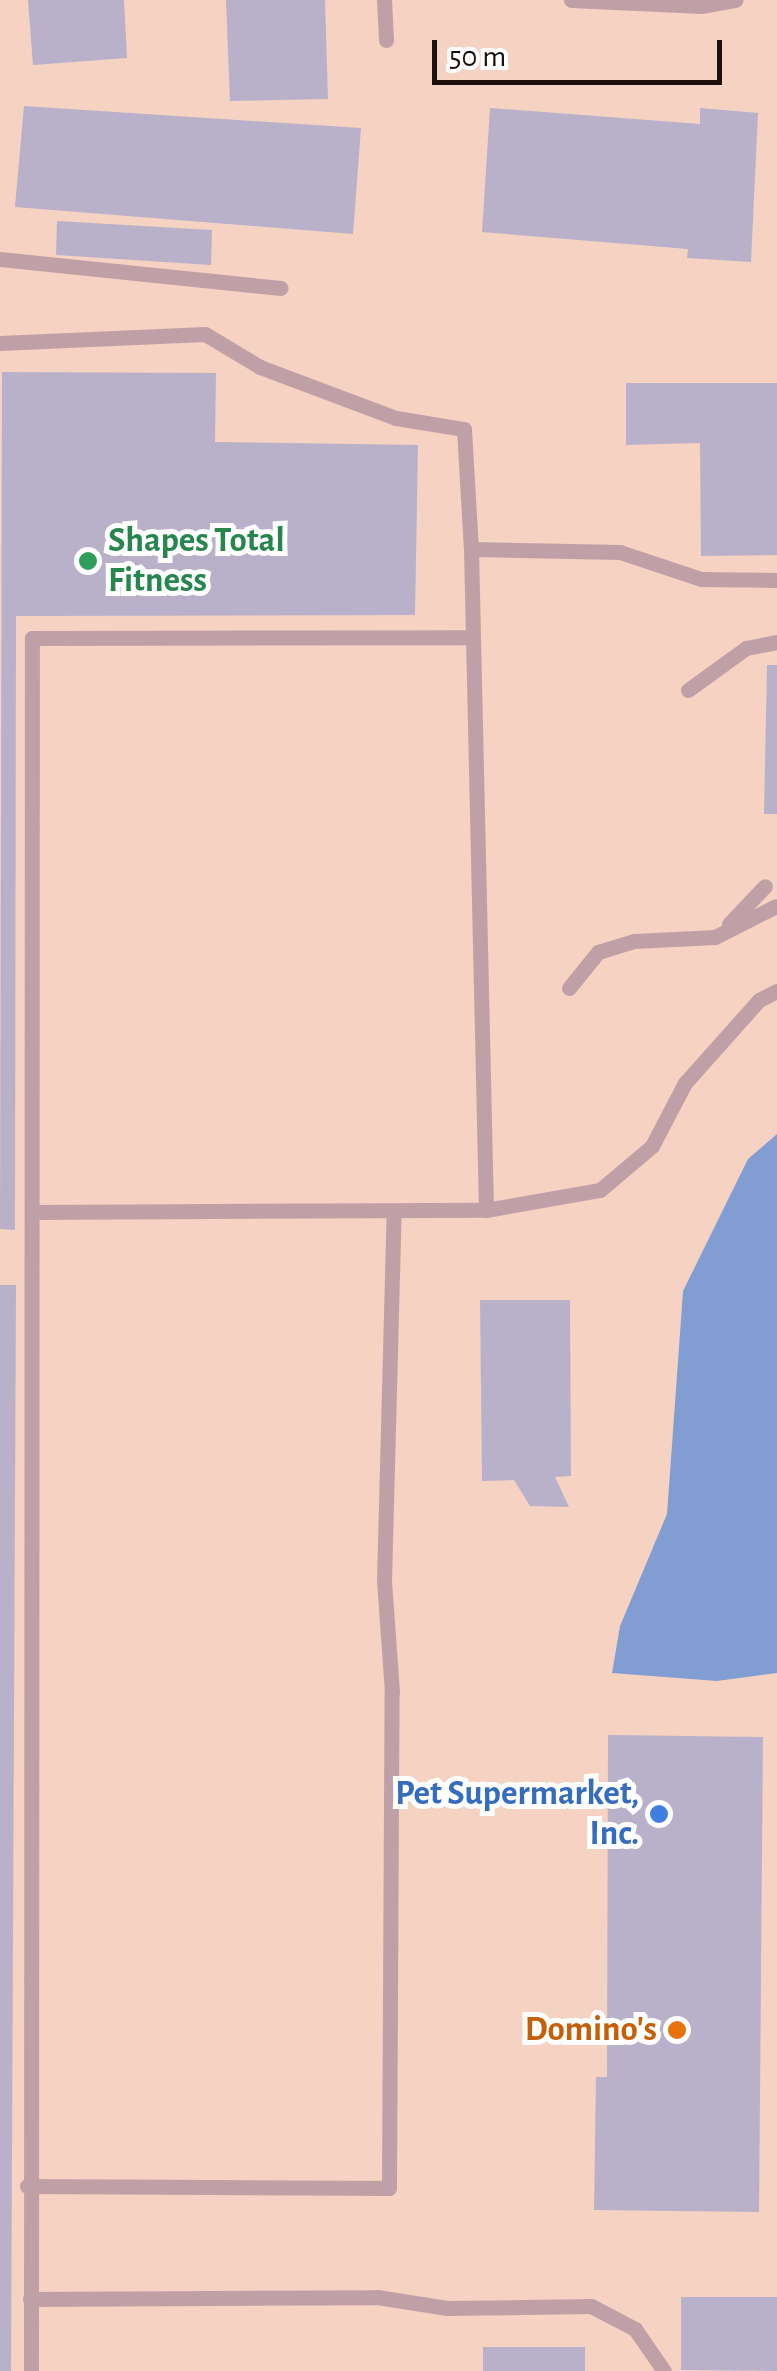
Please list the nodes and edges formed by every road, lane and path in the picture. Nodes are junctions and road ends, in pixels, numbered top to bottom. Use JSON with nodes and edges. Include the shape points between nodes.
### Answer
{"nodes":[{"id":1,"x":384,"y":0,"type":"edge"},
{"id":2,"x":572,"y":0,"type":"edge"},
{"id":3,"x":735,"y":0,"type":"edge"},
{"id":4,"x":386,"y":40,"type":"dead end"},
{"id":5,"x":0,"y":259,"type":"edge"},
{"id":6,"x":281,"y":288,"type":"dead end"},
{"id":7,"x":0,"y":343,"type":"edge"},
{"id":8,"x":471,"y":549,"type":"junction"},
{"id":9,"x":777,"y":580,"type":"edge"},
{"id":10,"x":472,"y":636,"type":"junction"},
{"id":11,"x":777,"y":642,"type":"edge"},
{"id":12,"x":688,"y":690,"type":"dead end"},
{"id":13,"x":765,"y":886,"type":"dead end"},
{"id":14,"x":776,"y":906,"type":"edge"},
{"id":15,"x":715,"y":937,"type":"junction"},
{"id":16,"x":569,"y":988,"type":"dead end"},
{"id":17,"x":777,"y":991,"type":"edge"},
{"id":18,"x":486,"y":1210,"type":"junction"},
{"id":19,"x":394,"y":1211,"type":"junction"},
{"id":20,"x":35,"y":1212,"type":"junction"},
{"id":21,"x":27,"y":2186,"type":"junction"},
{"id":22,"x":30,"y":2299,"type":"junction"},
{"id":23,"x":31,"y":2371,"type":"edge"},
{"id":24,"x":664,"y":2371,"type":"edge"}],
"edges":[{"from":1,"to":4,"type":"lane"},
{"from":2,"to":3,"type":"lane","via":[[701,6]]},
{"from":5,"to":6,"type":"lane"},
{"from":7,"to":8,"type":"lane","via":[[206,334],[260,367],[396,418],[464,429]]},
{"from":8,"to":9,"type":"lane","via":[[620,552],[701,579]]},
{"from":8,"to":10,"type":"lane"},
{"from":10,"to":18,"type":"lane"},
{"from":10,"to":20,"type":"lane","via":[[32,638]]},
{"from":11,"to":12,"type":"lane","via":[[746,648]]},
{"from":13,"to":15,"type":"lane"},
{"from":14,"to":15,"type":"lane"},
{"from":15,"to":16,"type":"lane","via":[[634,941],[598,952]]},
{"from":17,"to":18,"type":"lane","via":[[759,1000],[685,1083],[652,1146],[600,1190]]},
{"from":18,"to":19,"type":"lane"},
{"from":19,"to":20,"type":"lane"},
{"from":19,"to":21,"type":"lane","via":[[384,1580],[392,1692],[389,2188]]},
{"from":20,"to":21,"type":"lane"},
{"from":21,"to":22,"type":"lane"},
{"from":22,"to":23,"type":"lane"},
{"from":22,"to":24,"type":"lane","via":[[377,2297],[447,2308],[592,2306],[635,2329]]}]}
